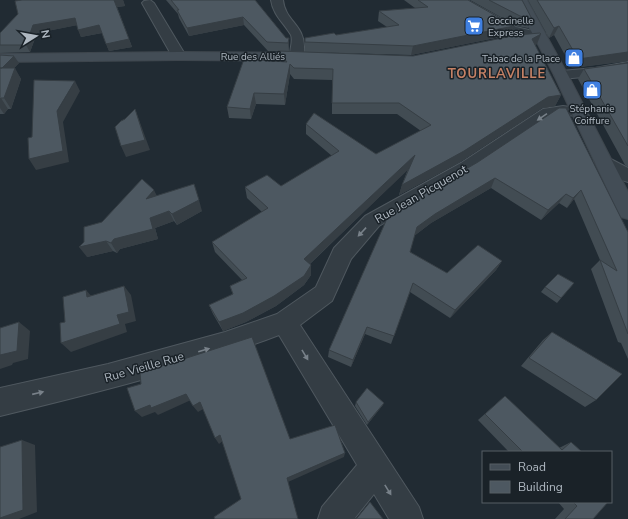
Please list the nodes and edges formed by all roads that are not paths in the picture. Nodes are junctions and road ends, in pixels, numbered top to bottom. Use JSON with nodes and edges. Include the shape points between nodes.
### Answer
{"nodes":[{"id":1,"x":277,"y":0,"type":"edge"},
{"id":2,"x":459,"y":0,"type":"edge"},
{"id":3,"x":521,"y":0,"type":"edge"},
{"id":4,"x":148,"y":3,"type":"dead end"},
{"id":5,"x":541,"y":37,"type":"junction"},
{"id":6,"x":506,"y":41,"type":"edge"},
{"id":7,"x":179,"y":56,"type":"junction"},
{"id":8,"x":298,"y":57,"type":"junction"},
{"id":9,"x":0,"y":58,"type":"edge"},
{"id":10,"x":319,"y":58,"type":"edge"},
{"id":11,"x":628,"y":66,"type":"edge"},
{"id":12,"x":562,"y":75,"type":"junction"},
{"id":13,"x":580,"y":112,"type":"junction"},
{"id":14,"x":603,"y":161,"type":"junction"},
{"id":15,"x":628,"y":176,"type":"edge"},
{"id":16,"x":628,"y":212,"type":"edge"},
{"id":17,"x":285,"y":322,"type":"junction"},
{"id":18,"x":0,"y":402,"type":"edge"},
{"id":19,"x":374,"y":468,"type":"junction"},
{"id":20,"x":334,"y":519,"type":"edge"},
{"id":21,"x":407,"y":519,"type":"edge"}],
"edges":[{"from":1,"to":8,"type":"street","via":[[278,8],[298,37]]},
{"from":2,"to":5,"type":"street","via":[[512,30]]},
{"from":3,"to":5,"type":"street"},
{"from":4,"to":7,"type":"street"},
{"from":5,"to":6,"type":"street"},
{"from":5,"to":12,"type":"street"},
{"from":7,"to":8,"type":"street","name":"Rue des Alliés"},
{"from":7,"to":9,"type":"street","name":"Rue des Alliés"},
{"from":8,"to":10,"type":"street","name":"Rue des Alliés"},
{"from":11,"to":12,"type":"street"},
{"from":12,"to":13,"type":"street"},
{"from":13,"to":14,"type":"street"},
{"from":13,"to":17,"type":"street","name":"Rue Jean Picquenot","one_way":true,"via":[[549,112],[467,167],[372,221],[342,254],[324,294]]},
{"from":14,"to":15,"type":"street"},
{"from":14,"to":16,"type":"street"},
{"from":18,"to":17,"type":"street","name":"Rue Vieille Rue","one_way":true,"via":[[115,375],[225,344]]},
{"from":17,"to":19,"type":"street","one_way":true},
{"from":19,"to":20,"type":"street"},
{"from":19,"to":21,"type":"street","one_way":true}]}
